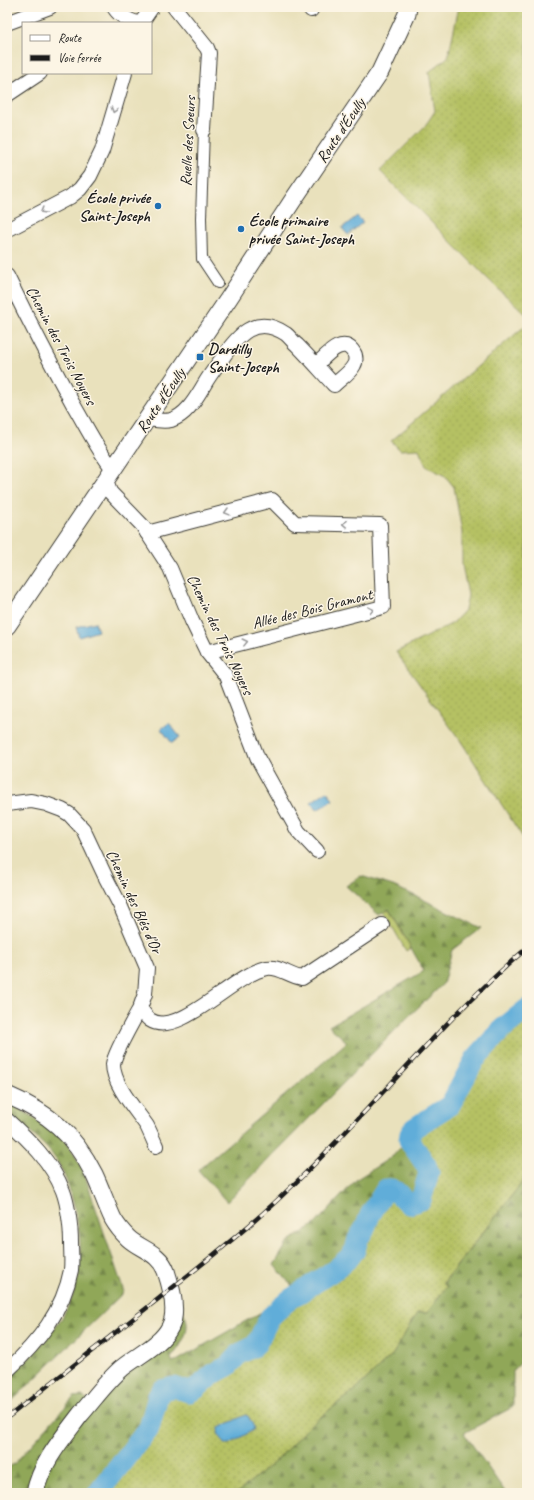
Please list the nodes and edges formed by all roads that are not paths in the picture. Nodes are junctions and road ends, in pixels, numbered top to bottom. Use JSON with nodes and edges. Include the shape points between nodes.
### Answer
{"nodes":[{"id":1,"x":50,"y":7,"type":"edge"},
{"id":2,"x":114,"y":7,"type":"edge"},
{"id":3,"x":152,"y":7,"type":"edge"},
{"id":4,"x":174,"y":7,"type":"edge"},
{"id":5,"x":407,"y":11,"type":"edge"},
{"id":6,"x":133,"y":22,"type":"edge"},
{"id":7,"x":142,"y":22,"type":"edge"},
{"id":8,"x":7,"y":23,"type":"edge"},
{"id":9,"x":38,"y":74,"type":"edge"},
{"id":10,"x":125,"y":74,"type":"edge"},
{"id":11,"x":7,"y":95,"type":"edge"},
{"id":12,"x":204,"y":130,"type":"joint"},
{"id":13,"x":7,"y":230,"type":"edge"},
{"id":14,"x":7,"y":276,"type":"edge"},
{"id":15,"x":218,"y":283,"type":"dead end"},
{"id":16,"x":316,"y":365,"type":"dead end"},
{"id":17,"x":147,"y":419,"type":"junction"},
{"id":18,"x":109,"y":475,"type":"junction"},
{"id":19,"x":147,"y":533,"type":"junction"},
{"id":20,"x":7,"y":626,"type":"edge"},
{"id":21,"x":208,"y":652,"type":"junction"},
{"id":22,"x":7,"y":804,"type":"edge"},
{"id":23,"x":317,"y":851,"type":"dead end"},
{"id":24,"x":382,"y":925,"type":"dead end"},
{"id":25,"x":140,"y":1008,"type":"junction"},
{"id":26,"x":7,"y":1095,"type":"edge"},
{"id":27,"x":7,"y":1120,"type":"edge"},
{"id":28,"x":156,"y":1146,"type":"dead end"},
{"id":29,"x":7,"y":1371,"type":"edge"},
{"id":30,"x":35,"y":1493,"type":"edge"}],
"edges":[{"from":1,"to":8,"type":"street"},
{"from":2,"to":6,"type":"street","via":[[123,17]]},
{"from":3,"to":7,"type":"street"},
{"from":4,"to":12,"type":"street","name":"Ruelle des Soeurs","via":[[209,53]]},
{"from":5,"to":17,"type":"street","name":"Route d'Écully","via":[[406,26],[395,53]]},
{"from":9,"to":11,"type":"street"},
{"from":10,"to":13,"type":"street","one_way":true,"via":[[102,151],[90,176],[70,197]]},
{"from":12,"to":15,"type":"street","name":"Ruelle des Soeurs","via":[[202,259]]},
{"from":14,"to":18,"type":"street","name":"Chemin des Trois Noyers","via":[[39,342],[106,460]]},
{"from":16,"to":17,"type":"street","via":[[286,334],[262,325],[254,326],[243,332],[230,346],[196,400],[182,414],[171,420]]},
{"from":17,"to":18,"type":"street","name":"Route d'Écully"},
{"from":18,"to":19,"type":"street","name":"Chemin des Trois Noyers","via":[[110,492]]},
{"from":18,"to":20,"type":"street","name":"Route d'Écully"},
{"from":19,"to":21,"type":"street","name":"Chemin des Trois Noyers","via":[[170,568]]},
{"from":21,"to":19,"type":"street","name":"Allée des Bois Gramont","one_way":true,"via":[[383,607],[380,525],[294,523],[272,500]]},
{"from":21,"to":23,"type":"street","name":"Chemin des Trois Noyers","via":[[226,676],[258,758],[302,837]]},
{"from":22,"to":25,"type":"street","name":"Chemin des Blés d'Or","via":[[31,801],[46,804],[69,814],[83,829],[147,968],[145,994]]},
{"from":24,"to":25,"type":"street","via":[[302,978],[279,969],[257,971],[178,1021],[163,1024],[150,1020]]},
{"from":25,"to":28,"type":"street","name":"Chemin des Blés d'Or","via":[[113,1064],[124,1094]]},
{"from":26,"to":30,"type":"street","via":[[58,1124],[77,1145],[122,1232],[163,1264],[173,1310],[172,1322],[166,1333],[110,1379],[71,1427],[46,1463]]},
{"from":27,"to":29,"type":"street","via":[[51,1167],[64,1192],[71,1230],[71,1269],[63,1299],[51,1321],[30,1349]]}]}
